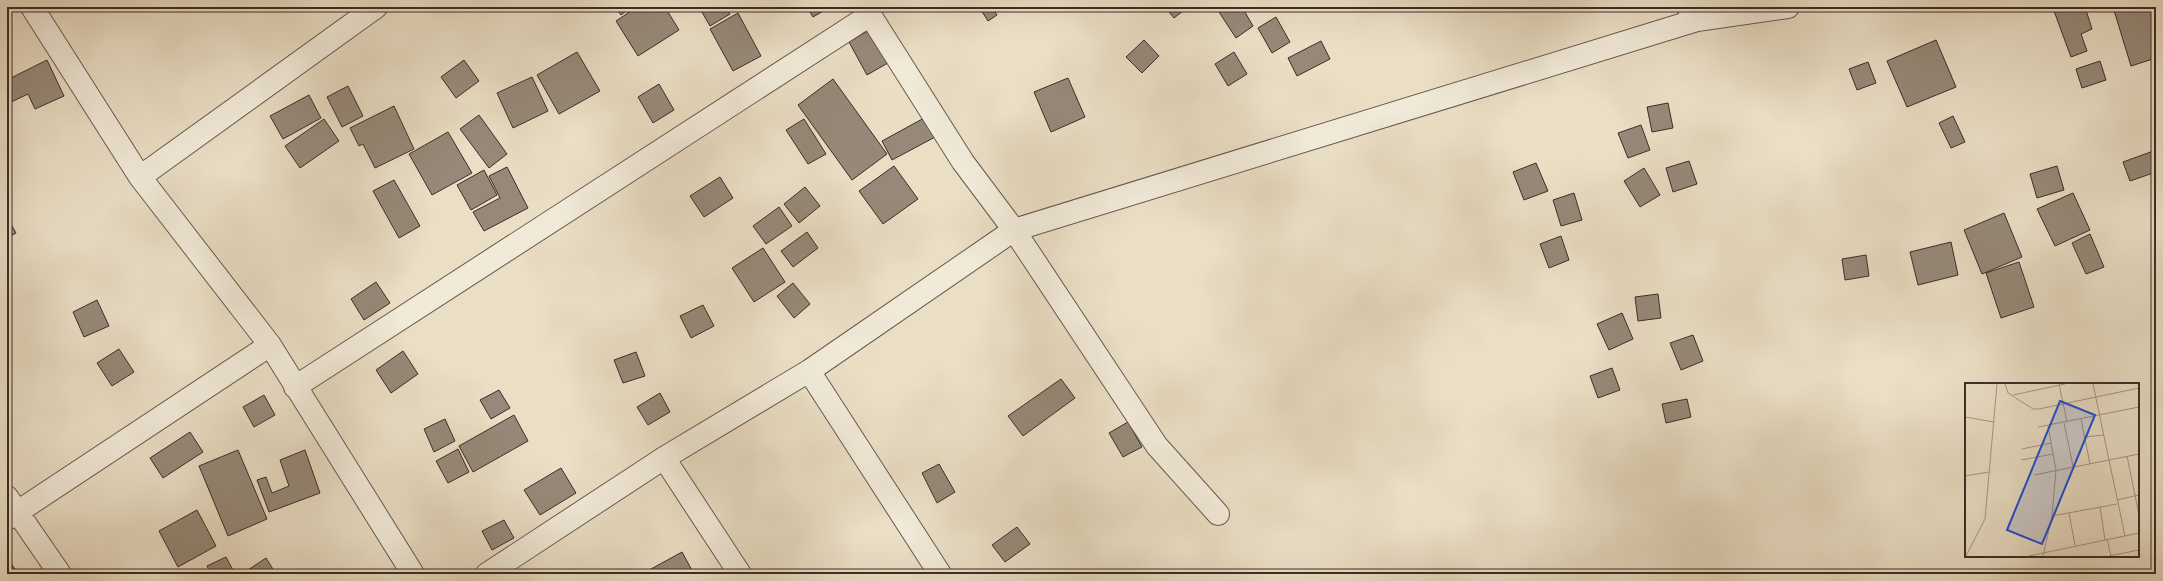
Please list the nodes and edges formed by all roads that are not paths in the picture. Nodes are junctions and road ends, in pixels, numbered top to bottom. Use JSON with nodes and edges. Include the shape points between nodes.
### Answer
{"nodes":[{"id":1,"x":32,"y":7,"type":"edge"},
{"id":2,"x":376,"y":7,"type":"edge"},
{"id":3,"x":1788,"y":7,"type":"edge"},
{"id":4,"x":867,"y":11,"type":"edge"},
{"id":5,"x":1693,"y":14,"type":"edge"},
{"id":6,"x":140,"y":177,"type":"junction"},
{"id":7,"x":1014,"y":230,"type":"junction"},
{"id":8,"x":270,"y":345,"type":"junction"},
{"id":9,"x":809,"y":371,"type":"junction"},
{"id":10,"x":295,"y":387,"type":"junction"},
{"id":11,"x":664,"y":458,"type":"junction"},
{"id":12,"x":10,"y":509,"type":"edge"},
{"id":13,"x":1218,"y":514,"type":"dead end"},
{"id":14,"x":60,"y":574,"type":"edge"},
{"id":15,"x":413,"y":574,"type":"edge"},
{"id":16,"x":486,"y":574,"type":"edge"},
{"id":17,"x":740,"y":574,"type":"edge"},
{"id":18,"x":940,"y":574,"type":"edge"}],
"edges":[{"from":1,"to":6,"type":"street"},
{"from":2,"to":6,"type":"street"},
{"from":3,"to":5,"type":"street"},
{"from":4,"to":7,"type":"street","via":[[963,162]]},
{"from":4,"to":10,"type":"street"},
{"from":5,"to":7,"type":"street"},
{"from":6,"to":8,"type":"street"},
{"from":7,"to":9,"type":"street"},
{"from":7,"to":13,"type":"street","via":[[1157,446]]},
{"from":8,"to":10,"type":"street"},
{"from":8,"to":12,"type":"street"},
{"from":9,"to":11,"type":"street"},
{"from":9,"to":18,"type":"street"},
{"from":10,"to":15,"type":"street"},
{"from":11,"to":16,"type":"street"},
{"from":11,"to":17,"type":"street"},
{"from":12,"to":14,"type":"street"}]}
